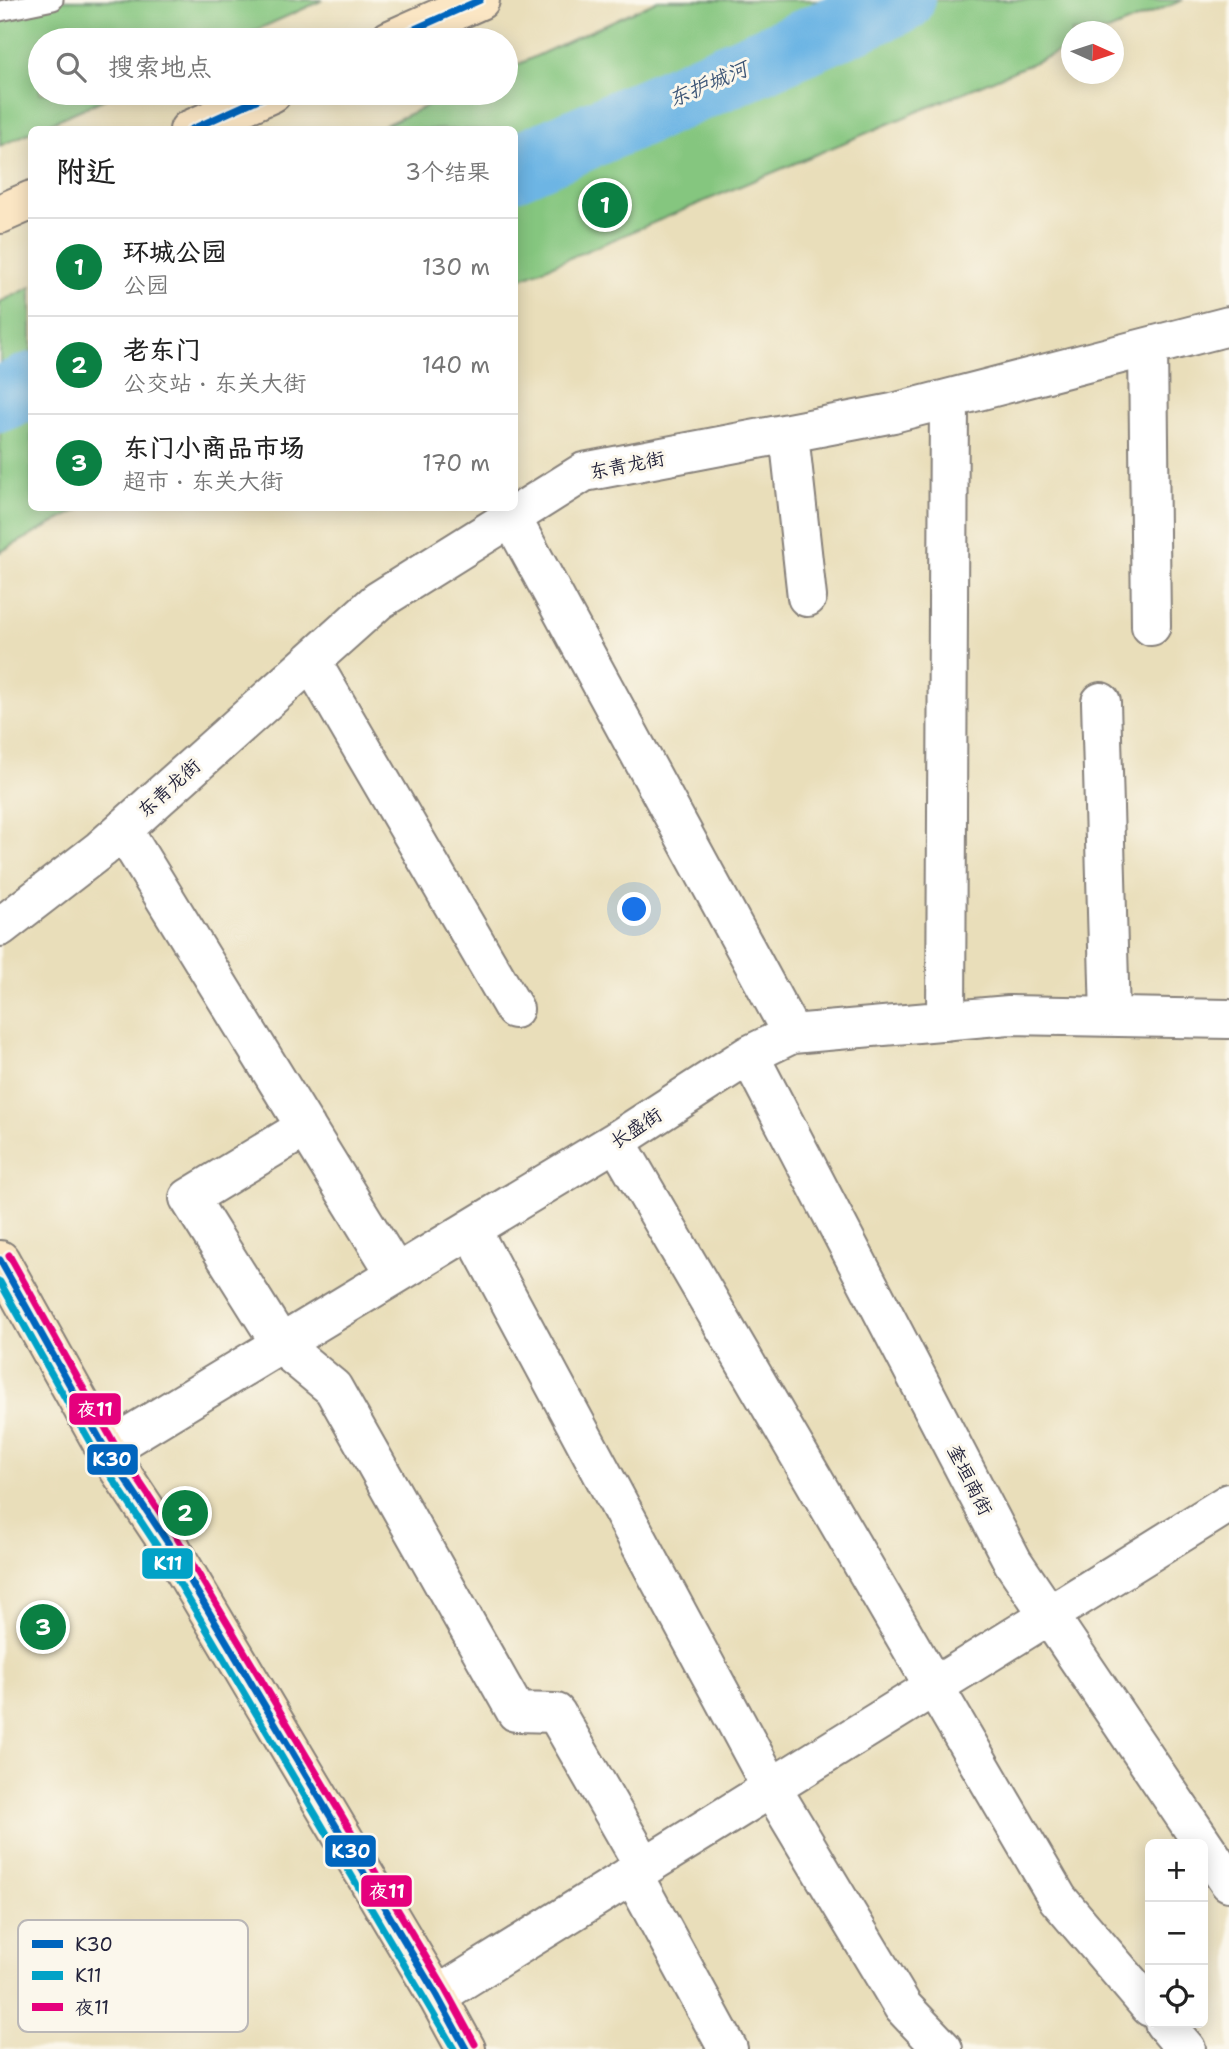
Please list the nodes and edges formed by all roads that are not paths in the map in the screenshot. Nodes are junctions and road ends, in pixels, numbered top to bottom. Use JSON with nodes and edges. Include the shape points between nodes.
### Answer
{"nodes":[{"id":1,"x":53,"y":0,"type":"edge"},
{"id":2,"x":480,"y":0,"type":"edge"},
{"id":3,"x":0,"y":11,"type":"edge"},
{"id":4,"x":417,"y":28,"type":"edge"},
{"id":5,"x":245,"y":105,"type":"edge"},
{"id":6,"x":198,"y":126,"type":"edge"},
{"id":7,"x":1229,"y":326,"type":"edge"},
{"id":8,"x":1148,"y":347,"type":"junction"},
{"id":9,"x":949,"y":399,"type":"junction"},
{"id":10,"x":789,"y":434,"type":"junction"},
{"id":11,"x":511,"y":517,"type":"junction"},
{"id":12,"x":807,"y":597,"type":"dead end"},
{"id":13,"x":1151,"y":626,"type":"dead end"},
{"id":14,"x":311,"y":661,"type":"junction"},
{"id":15,"x":1101,"y":702,"type":"dead end"},
{"id":16,"x":123,"y":830,"type":"junction"},
{"id":17,"x":0,"y":927,"type":"edge"},
{"id":18,"x":514,"y":1009,"type":"dead end"},
{"id":19,"x":1110,"y":1017,"type":"junction"},
{"id":20,"x":1229,"y":1019,"type":"edge"},
{"id":21,"x":946,"y":1021,"type":"junction"},
{"id":22,"x":792,"y":1034,"type":"junction"},
{"id":23,"x":749,"y":1055,"type":"junction"},
{"id":24,"x":306,"y":1127,"type":"junction"},
{"id":25,"x":616,"y":1141,"type":"junction"},
{"id":26,"x":471,"y":1229,"type":"junction"},
{"id":27,"x":2,"y":1266,"type":"edge"},
{"id":28,"x":396,"y":1274,"type":"junction"},
{"id":29,"x":282,"y":1346,"type":"junction"},
{"id":30,"x":106,"y":1450,"type":"junction"},
{"id":31,"x":1229,"y":1503,"type":"edge"},
{"id":32,"x":1049,"y":1615,"type":"junction"},
{"id":33,"x":933,"y":1687,"type":"junction"},
{"id":34,"x":771,"y":1787,"type":"junction"},
{"id":35,"x":638,"y":1870,"type":"junction"},
{"id":36,"x":1229,"y":1882,"type":"edge"},
{"id":37,"x":437,"y":1996,"type":"junction"},
{"id":38,"x":1145,"y":2001,"type":"edge"},
{"id":39,"x":1168,"y":2028,"type":"edge"},
{"id":40,"x":466,"y":2049,"type":"edge"},
{"id":41,"x":728,"y":2049,"type":"edge"},
{"id":42,"x":943,"y":2049,"type":"edge"},
{"id":43,"x":1186,"y":2049,"type":"edge"}],
"edges":[{"from":1,"to":3,"type":"lane"},
{"from":2,"to":4,"type":"main road"},
{"from":5,"to":6,"type":"main road"},
{"from":7,"to":8,"type":"street","name":"东青龙街"},
{"from":8,"to":9,"type":"street","name":"东青龙街"},
{"from":8,"to":13,"type":"street"},
{"from":9,"to":10,"type":"street","name":"东青龙街"},
{"from":9,"to":21,"type":"street"},
{"from":10,"to":11,"type":"street","name":"东青龙街","via":[[584,472]]},
{"from":10,"to":12,"type":"street"},
{"from":11,"to":14,"type":"street","name":"东青龙街","via":[[378,601]]},
{"from":11,"to":22,"type":"street"},
{"from":14,"to":16,"type":"street","name":"东青龙街"},
{"from":14,"to":18,"type":"street"},
{"from":15,"to":19,"type":"street"},
{"from":16,"to":17,"type":"street","name":"东青龙街"},
{"from":16,"to":24,"type":"street"},
{"from":19,"to":20,"type":"street","name":"长盛街"},
{"from":19,"to":21,"type":"street","name":"长盛街"},
{"from":21,"to":22,"type":"street","name":"长盛街"},
{"from":22,"to":23,"type":"street","name":"长盛街"},
{"from":23,"to":25,"type":"street","name":"长盛街"},
{"from":23,"to":32,"type":"street","name":"奎垣南街","via":[[1013,1562]]},
{"from":24,"to":28,"type":"street"},
{"from":24,"to":29,"type":"street","via":[[189,1198]]},
{"from":25,"to":26,"type":"street","name":"长盛街"},
{"from":25,"to":33,"type":"street"},
{"from":26,"to":28,"type":"street","name":"长盛街"},
{"from":26,"to":34,"type":"street"},
{"from":27,"to":30,"type":"main road"},
{"from":28,"to":29,"type":"street","name":"长盛街"},
{"from":29,"to":30,"type":"street","name":"长盛街"},
{"from":29,"to":35,"type":"street","via":[[333,1388],[516,1712],[556,1713]]},
{"from":30,"to":37,"type":"main road","via":[[168,1543]]},
{"from":31,"to":32,"type":"street"},
{"from":32,"to":33,"type":"street"},
{"from":32,"to":36,"type":"street","name":"奎垣南街"},
{"from":33,"to":34,"type":"street"},
{"from":33,"to":38,"type":"street","via":[[1058,1899]]},
{"from":34,"to":35,"type":"street"},
{"from":34,"to":42,"type":"street","via":[[903,2007]]},
{"from":35,"to":37,"type":"street"},
{"from":35,"to":41,"type":"street"},
{"from":37,"to":40,"type":"main road"},
{"from":39,"to":43,"type":"street"}]}
